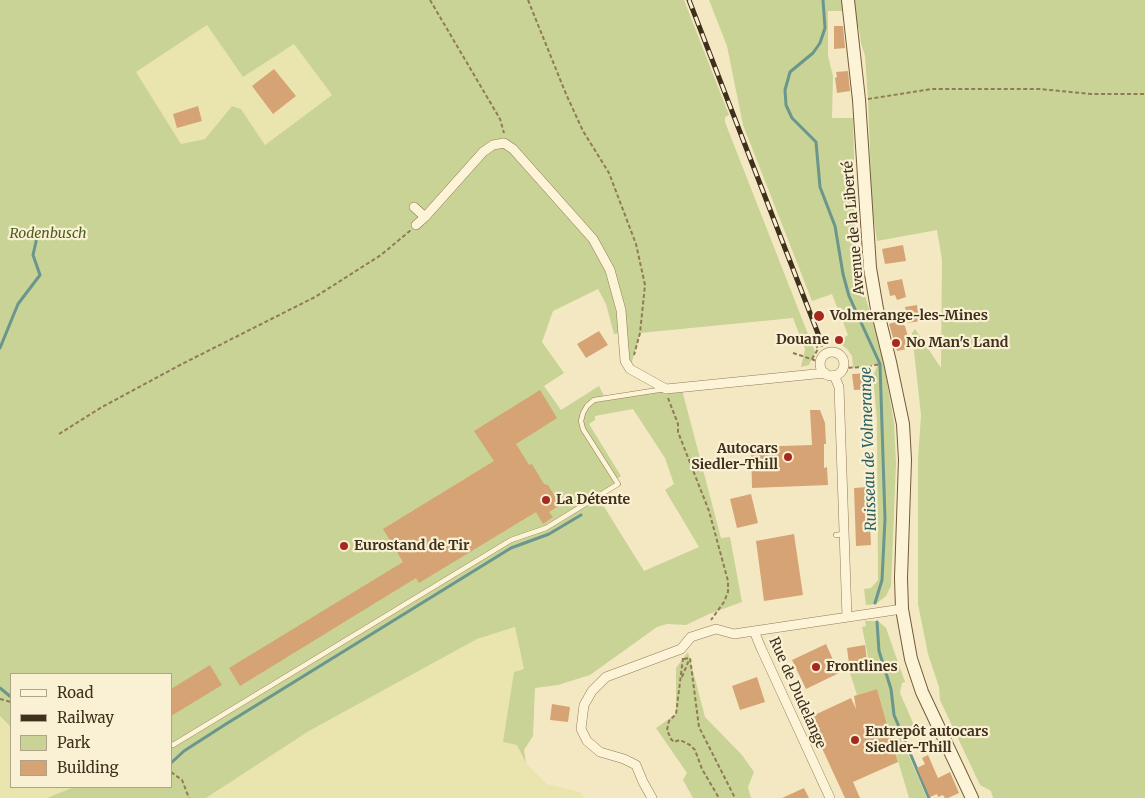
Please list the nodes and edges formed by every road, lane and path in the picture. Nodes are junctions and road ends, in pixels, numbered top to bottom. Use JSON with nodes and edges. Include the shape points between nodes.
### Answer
{"nodes":[{"id":1,"x":430,"y":0,"type":"edge"},
{"id":2,"x":528,"y":0,"type":"edge"},
{"id":3,"x":848,"y":0,"type":"edge"},
{"id":4,"x":1145,"y":94,"type":"edge"},
{"id":5,"x":859,"y":100,"type":"junction"},
{"id":6,"x":504,"y":143,"type":"junction"},
{"id":7,"x":414,"y":207,"type":"dead end"},
{"id":8,"x":425,"y":217,"type":"junction"},
{"id":9,"x":416,"y":225,"type":"joint"},
{"id":10,"x":813,"y":337,"type":"dead end"},
{"id":11,"x":793,"y":353,"type":"dead end"},
{"id":12,"x":816,"y":360,"type":"junction"},
{"id":13,"x":878,"y":364,"type":"dead end"},
{"id":14,"x":842,"y":368,"type":"junction"},
{"id":15,"x":630,"y":369,"type":"junction"},
{"id":16,"x":830,"y":374,"type":"junction"},
{"id":17,"x":666,"y":389,"type":"junction"},
{"id":18,"x":59,"y":434,"type":"dead end"},
{"id":19,"x":902,"y":609,"type":"junction"},
{"id":20,"x":847,"y":617,"type":"junction"},
{"id":21,"x":754,"y":631,"type":"junction"},
{"id":22,"x":703,"y":632,"type":"junction"},
{"id":23,"x":690,"y":658,"type":"junction"},
{"id":24,"x":681,"y":680,"type":"junction"},
{"id":25,"x":172,"y":744,"type":"edge"},
{"id":26,"x":172,"y":773,"type":"edge"},
{"id":27,"x":189,"y":798,"type":"edge"},
{"id":28,"x":652,"y":798,"type":"edge"},
{"id":29,"x":719,"y":798,"type":"edge"},
{"id":30,"x":735,"y":798,"type":"edge"},
{"id":31,"x":830,"y":798,"type":"edge"},
{"id":32,"x":972,"y":798,"type":"edge"}],
"edges":[{"from":1,"to":6,"type":"path","via":[[500,119]]},
{"from":2,"to":15,"type":"path","via":[[583,131],[609,173],[636,244],[645,286],[640,333]]},
{"from":3,"to":5,"type":"main road","name":"Avenue de la Liberté"},
{"from":4,"to":5,"type":"path","via":[[932,89]]},
{"from":5,"to":19,"type":"main road","name":"Avenue de la Liberté","via":[[870,268],[903,424]]},
{"from":6,"to":8,"type":"street","via":[[482,152]]},
{"from":6,"to":15,"type":"street","via":[[513,149],[593,239],[610,270],[621,310],[625,360]]},
{"from":7,"to":8,"type":"street"},
{"from":8,"to":9,"type":"street"},
{"from":9,"to":18,"type":"path","via":[[380,255],[315,297],[180,365]]},
{"from":10,"to":12,"type":"path","via":[[818,349]]},
{"from":11,"to":12,"type":"path"},
{"from":12,"to":14,"type":"street","via":[[835,352],[843,360]]},
{"from":12,"to":16,"type":"street"},
{"from":13,"to":14,"type":"path"},
{"from":14,"to":16,"type":"street"},
{"from":15,"to":17,"type":"street"},
{"from":16,"to":17,"type":"street"},
{"from":16,"to":20,"type":"street","via":[[839,388],[840,534]]},
{"from":17,"to":22,"type":"path","via":[[678,432],[709,511],[728,581],[724,602]]},
{"from":17,"to":25,"type":"lane","via":[[594,400],[583,413],[583,429],[618,484],[546,528],[511,540]]},
{"from":19,"to":20,"type":"street","name":"Rue de Dudelange"},
{"from":19,"to":32,"type":"main road","name":"Avenue de la Liberté","via":[[910,659],[922,692]]},
{"from":20,"to":21,"type":"street","name":"Rue de Dudelange"},
{"from":21,"to":22,"type":"street","via":[[734,634],[716,629]]},
{"from":21,"to":31,"type":"street","name":"Rue de Dudelange"},
{"from":22,"to":28,"type":"street","via":[[691,637],[681,649],[606,677],[584,705],[581,729],[587,741],[600,752],[636,765]]},
{"from":23,"to":24,"type":"path"},
{"from":23,"to":24,"type":"path","via":[[683,659]]},
{"from":23,"to":30,"type":"path","via":[[699,727]]},
{"from":24,"to":29,"type":"path","via":[[676,714],[669,721],[667,730],[674,742],[680,740],[695,750]]},
{"from":26,"to":27,"type":"path","via":[[182,780]]}]}
